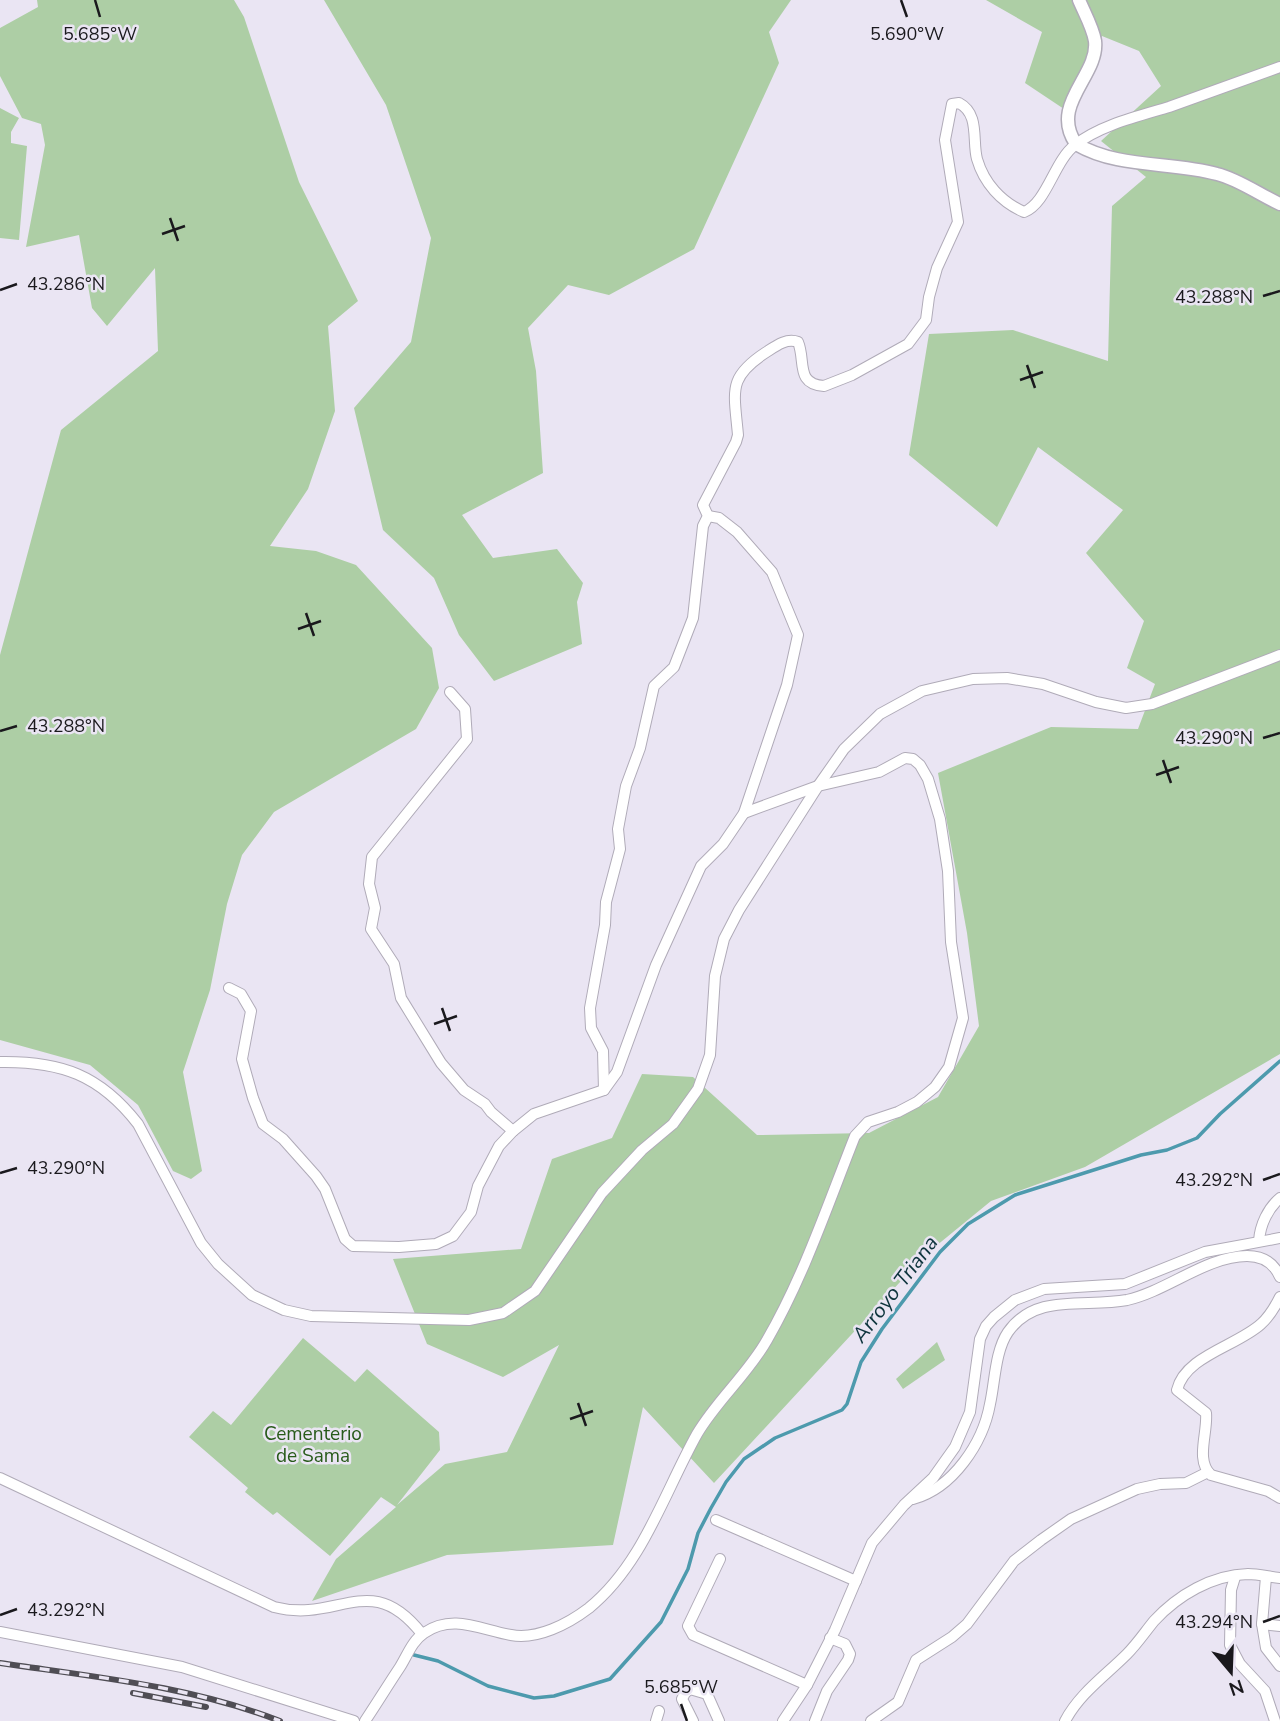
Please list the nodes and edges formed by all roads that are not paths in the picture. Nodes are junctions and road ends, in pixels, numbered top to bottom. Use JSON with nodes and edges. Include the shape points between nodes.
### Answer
{"nodes":[{"id":1,"x":1079,"y":0,"type":"edge"},
{"id":2,"x":1280,"y":67,"type":"edge"},
{"id":3,"x":1076,"y":144,"type":"junction"},
{"id":4,"x":1280,"y":204,"type":"edge"},
{"id":5,"x":708,"y":516,"type":"junction"},
{"id":6,"x":1280,"y":655,"type":"edge"},
{"id":7,"x":450,"y":692,"type":"dead end"},
{"id":8,"x":818,"y":786,"type":"junction"},
{"id":9,"x":744,"y":813,"type":"junction"},
{"id":10,"x":229,"y":988,"type":"dead end"},
{"id":11,"x":0,"y":1062,"type":"edge"},
{"id":12,"x":604,"y":1090,"type":"junction"},
{"id":13,"x":513,"y":1131,"type":"junction"},
{"id":14,"x":1280,"y":1198,"type":"edge"},
{"id":15,"x":1280,"y":1238,"type":"edge"},
{"id":16,"x":1259,"y":1241,"type":"junction"},
{"id":17,"x":1280,"y":1277,"type":"edge"},
{"id":18,"x":1280,"y":1297,"type":"edge"},
{"id":19,"x":1209,"y":1472,"type":"junction"},
{"id":20,"x":0,"y":1478,"type":"edge"},
{"id":21,"x":1280,"y":1498,"type":"edge"},
{"id":22,"x":911,"y":1499,"type":"junction"},
{"id":23,"x":716,"y":1520,"type":"dead end"},
{"id":24,"x":720,"y":1559,"type":"dead end"},
{"id":25,"x":1236,"y":1577,"type":"junction"},
{"id":26,"x":1266,"y":1577,"type":"junction"},
{"id":27,"x":1280,"y":1578,"type":"edge"},
{"id":28,"x":856,"y":1581,"type":"junction"},
{"id":29,"x":1262,"y":1624,"type":"junction"},
{"id":30,"x":1280,"y":1626,"type":"edge"},
{"id":31,"x":0,"y":1632,"type":"edge"},
{"id":32,"x":422,"y":1634,"type":"junction"},
{"id":33,"x":830,"y":1638,"type":"junction"},
{"id":34,"x":1280,"y":1666,"type":"edge"},
{"id":35,"x":807,"y":1685,"type":"junction"},
{"id":36,"x":354,"y":1721,"type":"edge"},
{"id":37,"x":365,"y":1721,"type":"edge"},
{"id":38,"x":693,"y":1721,"type":"edge"},
{"id":39,"x":719,"y":1721,"type":"edge"},
{"id":40,"x":783,"y":1721,"type":"edge"},
{"id":41,"x":815,"y":1721,"type":"edge"},
{"id":42,"x":871,"y":1721,"type":"edge"},
{"id":43,"x":1065,"y":1721,"type":"edge"},
{"id":44,"x":1275,"y":1721,"type":"edge"}],
"edges":[{"from":1,"to":3,"type":"street","via":[[1095,41],[1068,112],[1067,125]]},
{"from":2,"to":3,"type":"street","via":[[1119,122]]},
{"from":3,"to":4,"type":"street","via":[[1130,162],[1219,174]]},
{"from":3,"to":5,"type":"street","via":[[1038,201],[1024,212],[993,190],[976,157],[976,132],[968,110],[952,104],[945,140],[958,222],[937,268],[920,331],[892,354],[824,386],[807,380],[798,342],[792,340],[751,362],[737,379],[738,435],[703,505]]},
{"from":5,"to":9,"type":"street","via":[[719,518],[737,532],[772,572],[798,635],[787,685]]},
{"from":5,"to":12,"type":"street","via":[[689,633],[674,667],[654,686],[618,830],[620,849],[606,902],[590,1008],[591,1028],[603,1051]]},
{"from":6,"to":8,"type":"street","via":[[1152,704],[1126,708],[1007,678],[973,679],[922,691],[880,714],[844,748]]},
{"from":7,"to":13,"type":"street","via":[[465,709],[467,740],[372,857],[369,884],[375,908],[371,929],[394,964],[401,998],[441,1063],[464,1090]]},
{"from":8,"to":9,"type":"street"},
{"from":8,"to":11,"type":"street","via":[[724,939],[715,976],[710,1055],[698,1089],[673,1124],[602,1193],[535,1291],[503,1313],[469,1320],[311,1316],[252,1295],[201,1243],[125,1107],[106,1090],[69,1071],[35,1061]]},
{"from":8,"to":32,"type":"street","via":[[878,772],[905,758],[920,765],[928,779],[946,858],[951,942],[963,1018],[949,1067],[917,1102],[869,1122],[855,1136],[766,1342],[699,1430],[632,1561],[608,1590],[564,1624],[539,1633],[512,1636],[460,1624],[438,1625]]},
{"from":9,"to":12,"type":"street","via":[[701,866],[656,965],[617,1072]]},
{"from":10,"to":13,"type":"street","via":[[241,994],[251,1011],[242,1059],[263,1124],[283,1139],[326,1189],[345,1239],[353,1246],[436,1244],[453,1236],[471,1212],[478,1186],[499,1146]]},
{"from":12,"to":13,"type":"street","via":[[534,1114]]},
{"from":14,"to":16,"type":"street","via":[[1266,1217]]},
{"from":15,"to":16,"type":"street"},
{"from":16,"to":22,"type":"street","via":[[1205,1252],[1125,1284],[1044,1289],[1015,1300],[986,1326],[980,1339],[970,1412],[955,1447]]},
{"from":17,"to":22,"type":"street","via":[[1269,1261],[1243,1256],[1135,1298],[1031,1311],[1007,1334],[985,1424],[963,1463],[928,1495]]},
{"from":18,"to":19,"type":"street","via":[[1261,1325],[1179,1379],[1177,1390],[1206,1413],[1202,1458]]},
{"from":19,"to":21,"type":"street"},
{"from":19,"to":42,"type":"street","via":[[1186,1483],[1137,1489],[1071,1519],[1041,1540],[1014,1561],[967,1624],[916,1660],[898,1702]]},
{"from":20,"to":32,"type":"street","via":[[274,1608],[308,1612],[367,1600],[381,1602],[400,1611]]},
{"from":22,"to":28,"type":"street","via":[[873,1543]]},
{"from":23,"to":28,"type":"street"},
{"from":24,"to":35,"type":"street","via":[[688,1626],[693,1635]]},
{"from":25,"to":26,"type":"street"},
{"from":25,"to":43,"type":"street","via":[[1212,1581],[1183,1595],[1092,1685]]},
{"from":25,"to":44,"type":"street","via":[[1231,1590],[1230,1645],[1240,1664],[1265,1691]]},
{"from":26,"to":27,"type":"street"},
{"from":26,"to":29,"type":"street"},
{"from":28,"to":33,"type":"street"},
{"from":29,"to":30,"type":"street"},
{"from":29,"to":34,"type":"street","via":[[1266,1648]]},
{"from":31,"to":36,"type":"street","via":[[182,1667]]},
{"from":32,"to":37,"type":"street"},
{"from":33,"to":35,"type":"street"},
{"from":33,"to":41,"type":"street","via":[[845,1644],[850,1654]]},
{"from":35,"to":40,"type":"street"},
{"from":38,"to":39,"type":"street","via":[[682,1699],[690,1689],[707,1694]]}]}
